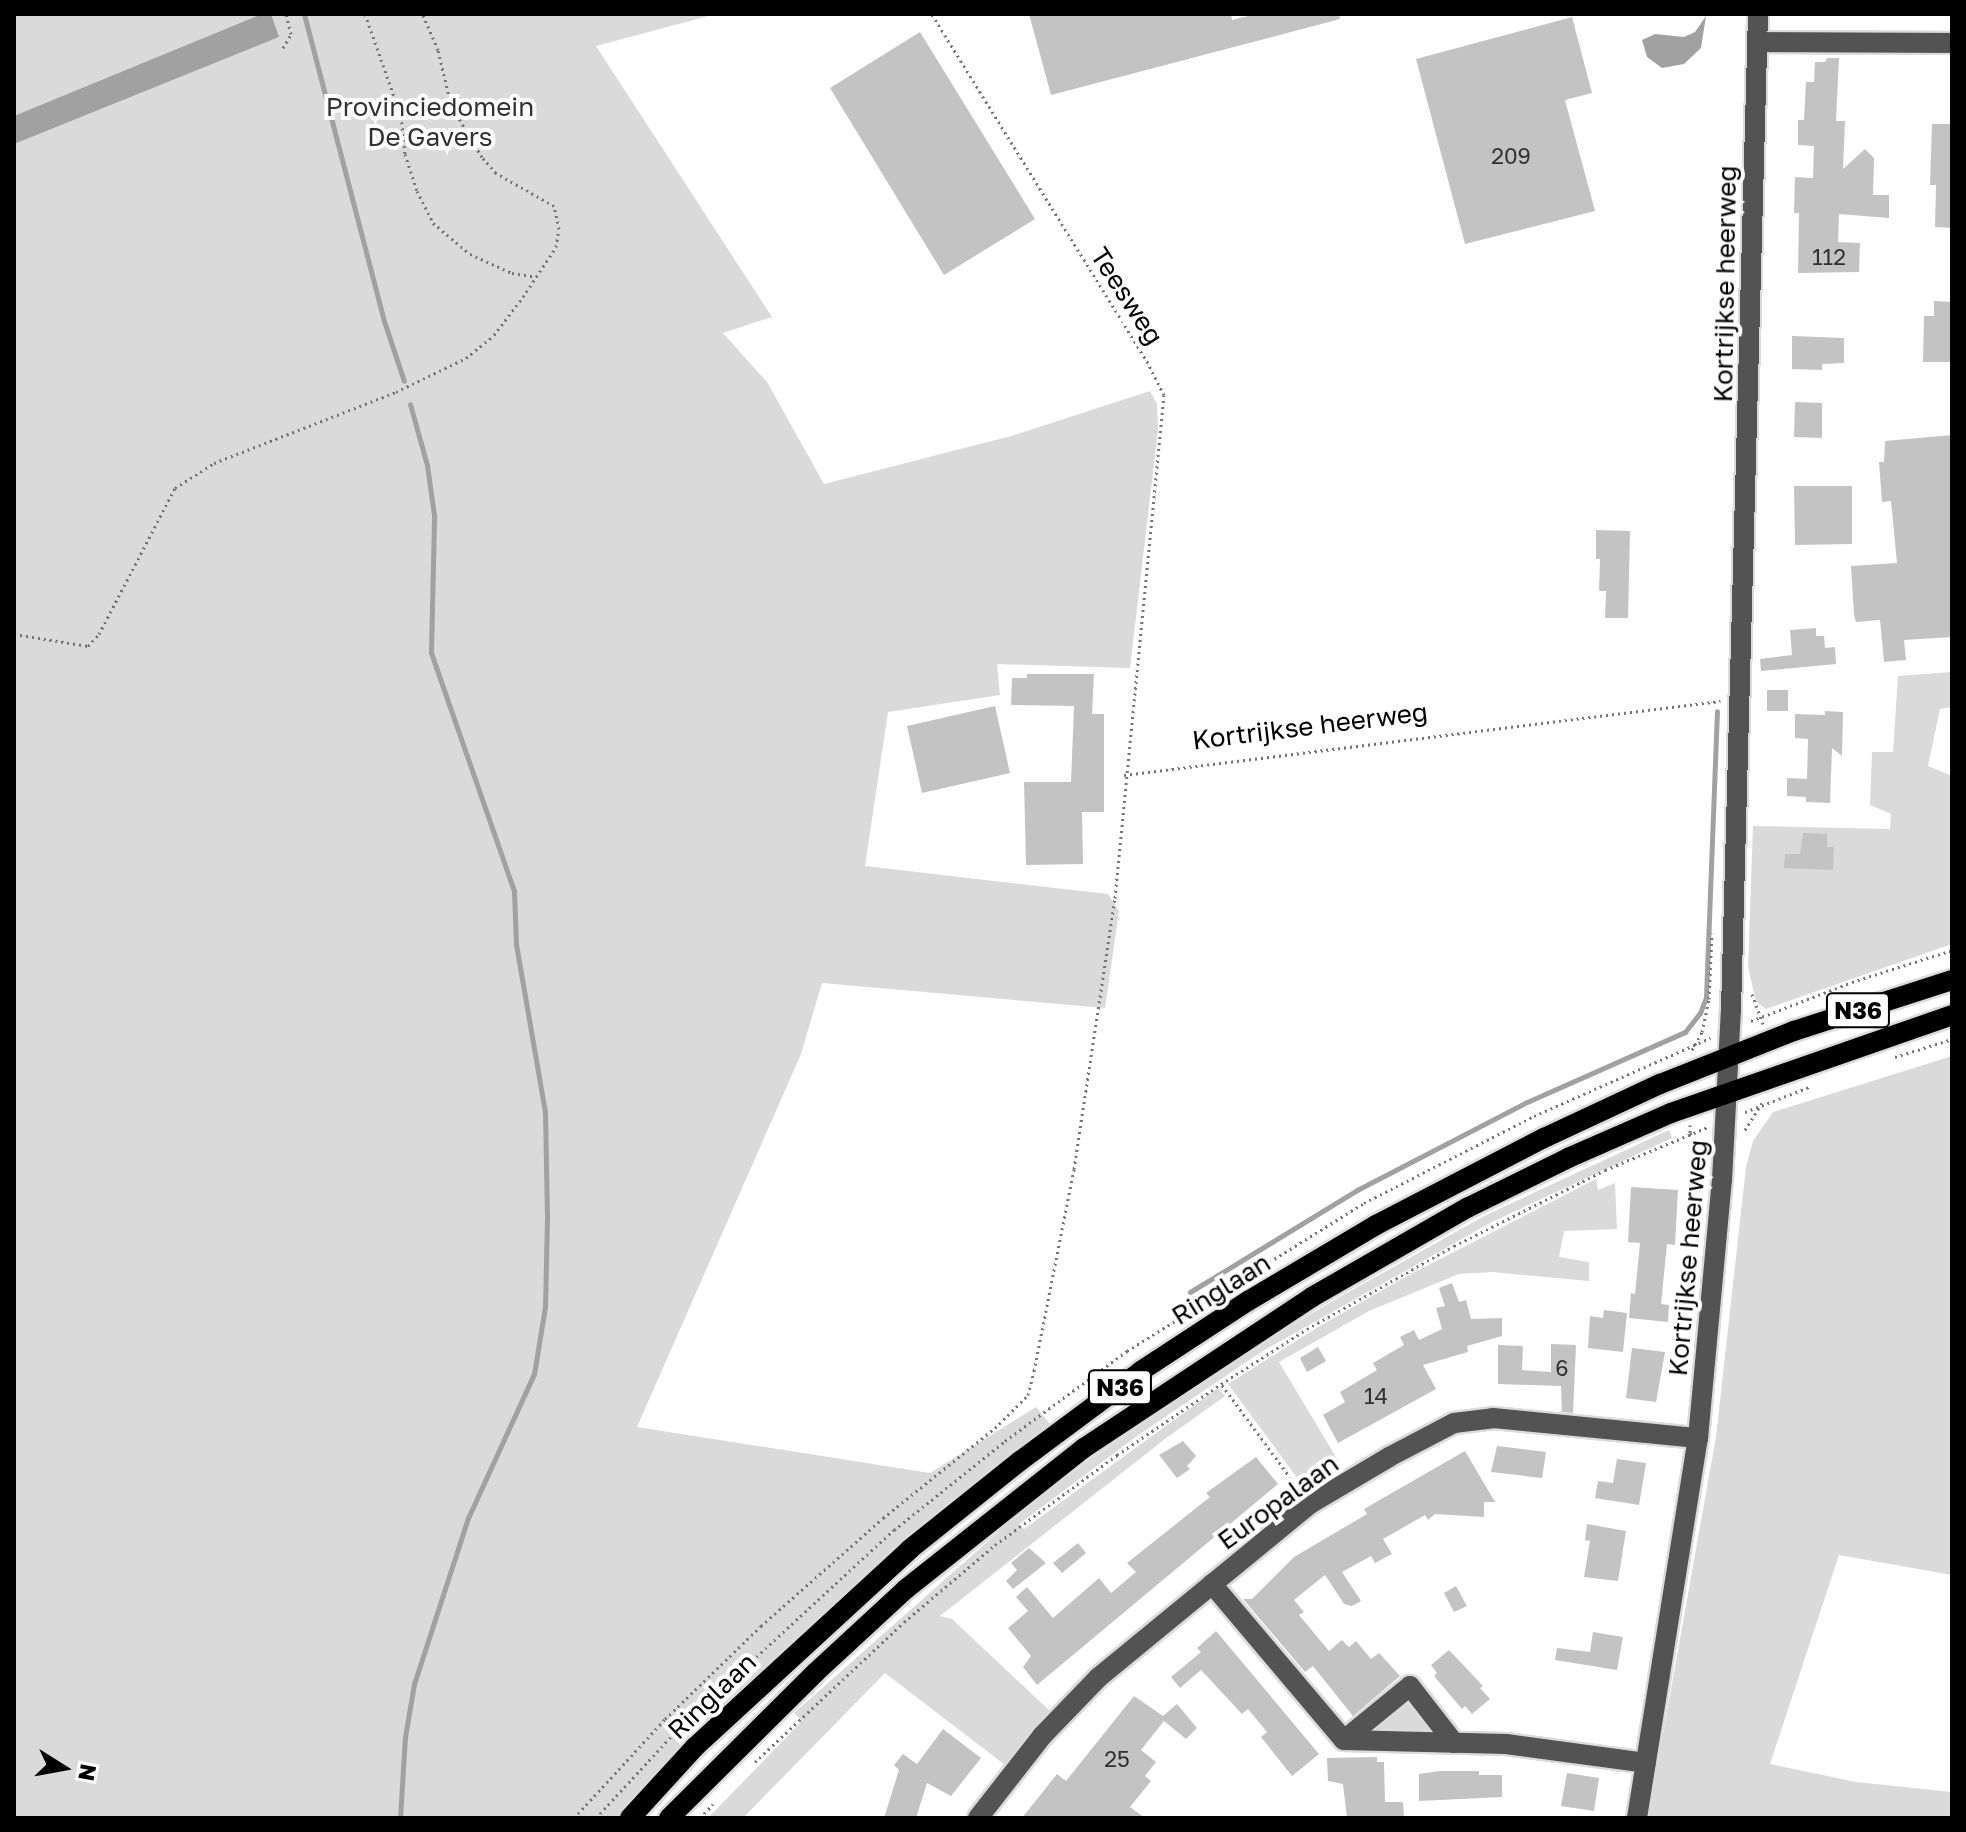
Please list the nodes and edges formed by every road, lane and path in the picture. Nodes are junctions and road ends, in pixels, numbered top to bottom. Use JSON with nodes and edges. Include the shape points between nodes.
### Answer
{"nodes":[{"id":1,"x":286,"y":14,"type":"edge"},
{"id":2,"x":365,"y":14,"type":"edge"},
{"id":3,"x":423,"y":14,"type":"edge"},
{"id":4,"x":932,"y":14,"type":"edge"},
{"id":5,"x":1758,"y":14,"type":"edge"},
{"id":6,"x":1757,"y":42,"type":"junction"},
{"id":7,"x":1952,"y":43,"type":"edge"},
{"id":8,"x":283,"y":48,"type":"dead end"},
{"id":9,"x":536,"y":277,"type":"junction"},
{"id":10,"x":14,"y":634,"type":"edge"},
{"id":11,"x":1739,"y":699,"type":"junction"},
{"id":12,"x":1124,"y":775,"type":"junction"},
{"id":13,"x":1952,"y":950,"type":"edge"},
{"id":14,"x":1710,"y":979,"type":"dead end"},
{"id":15,"x":1952,"y":980,"type":"edge"},
{"id":16,"x":1748,"y":984,"type":"dead end"},
{"id":17,"x":1952,"y":1015,"type":"edge"},
{"id":18,"x":1761,"y":1018,"type":"junction"},
{"id":19,"x":1703,"y":1027,"type":"junction"},
{"id":20,"x":1764,"y":1027,"type":"dead end"},
{"id":21,"x":1714,"y":1028,"type":"dead end"},
{"id":22,"x":1952,"y":1039,"type":"edge"},
{"id":23,"x":1691,"y":1055,"type":"dead end"},
{"id":24,"x":1728,"y":1057,"type":"junction"},
{"id":25,"x":1892,"y":1058,"type":"dead end"},
{"id":26,"x":1820,"y":1083,"type":"dead end"},
{"id":27,"x":1727,"y":1092,"type":"junction"},
{"id":28,"x":1736,"y":1116,"type":"dead end"},
{"id":29,"x":1702,"y":1129,"type":"dead end"},
{"id":30,"x":1221,"y":1384,"type":"junction"},
{"id":31,"x":1698,"y":1438,"type":"junction"},
{"id":32,"x":1310,"y":1504,"type":"junction"},
{"id":33,"x":1212,"y":1584,"type":"junction"},
{"id":34,"x":1344,"y":1740,"type":"junction"},
{"id":35,"x":1454,"y":1743,"type":"junction"},
{"id":36,"x":755,"y":1762,"type":"dead end"},
{"id":37,"x":1646,"y":1763,"type":"junction"},
{"id":38,"x":721,"y":1795,"type":"dead end"},
{"id":39,"x":574,"y":1818,"type":"edge"},
{"id":40,"x":630,"y":1818,"type":"edge"},
{"id":41,"x":669,"y":1818,"type":"edge"},
{"id":42,"x":700,"y":1818,"type":"edge"},
{"id":43,"x":978,"y":1818,"type":"edge"},
{"id":44,"x":1637,"y":1818,"type":"edge"}],
"edges":[{"from":1,"to":8,"type":"path","via":[[291,34]]},
{"from":2,"to":9,"type":"path","via":[[401,116],[405,154],[417,191],[433,223],[470,254],[512,273]]},
{"from":3,"to":9,"type":"path","via":[[451,105],[482,157],[496,173],[554,206],[556,247]]},
{"from":4,"to":12,"type":"path","name":"Teesweg","via":[[1164,395]]},
{"from":5,"to":6,"type":"street","name":"Kortrijkse heerweg"},
{"from":6,"to":7,"type":"street"},
{"from":6,"to":11,"type":"street","name":"Kortrijkse heerweg"},
{"from":9,"to":10,"type":"path","via":[[494,335],[466,358],[396,392],[214,463],[175,488],[88,646]]},
{"from":11,"to":12,"type":"path","name":"Kortrijkse heerweg"},
{"from":11,"to":24,"type":"street","name":"Kortrijkse heerweg"},
{"from":12,"to":39,"type":"path","via":[[1115,898],[1076,1154],[1028,1395],[761,1626]]},
{"from":13,"to":18,"type":"path"},
{"from":14,"to":19,"type":"path"},
{"from":15,"to":24,"type":"main road","name":"Ringlaan","number":"N36"},
{"from":16,"to":18,"type":"path"},
{"from":17,"to":27,"type":"main road","number":"N36"},
{"from":18,"to":20,"type":"path"},
{"from":19,"to":21,"type":"path"},
{"from":19,"to":23,"type":"path"},
{"from":22,"to":25,"type":"path"},
{"from":24,"to":27,"type":"street","name":"Kortrijkse heerweg"},
{"from":24,"to":40,"type":"main road","name":"Ringlaan","number":"N36","via":[[1544,1138],[1376,1225],[1141,1371],[910,1549],[716,1727]]},
{"from":26,"to":28,"type":"path"},
{"from":27,"to":31,"type":"street","name":"Kortrijkse heerweg"},
{"from":27,"to":41,"type":"main road","number":"N36","via":[[1568,1158],[1467,1208],[1312,1297],[1122,1422],[906,1589]]},
{"from":29,"to":30,"type":"path","via":[[1593,1176],[1454,1246]]},
{"from":30,"to":32,"type":"path"},
{"from":30,"to":36,"type":"path","via":[[995,1545]]},
{"from":31,"to":32,"type":"street","name":"Europalaan","via":[[1493,1418],[1454,1423]]},
{"from":31,"to":37,"type":"street","name":"Kortrijkse heerweg"},
{"from":32,"to":33,"type":"street","name":"Europalaan"},
{"from":33,"to":34,"type":"street"},
{"from":33,"to":43,"type":"street","name":"Europalaan","via":[[1098,1678],[1042,1736]]},
{"from":34,"to":35,"type":"street"},
{"from":34,"to":35,"type":"street","via":[[1410,1686]]},
{"from":35,"to":37,"type":"street","via":[[1506,1744]]},
{"from":37,"to":44,"type":"street","name":"Kortrijkse heerweg"},
{"from":38,"to":42,"type":"path"}]}
